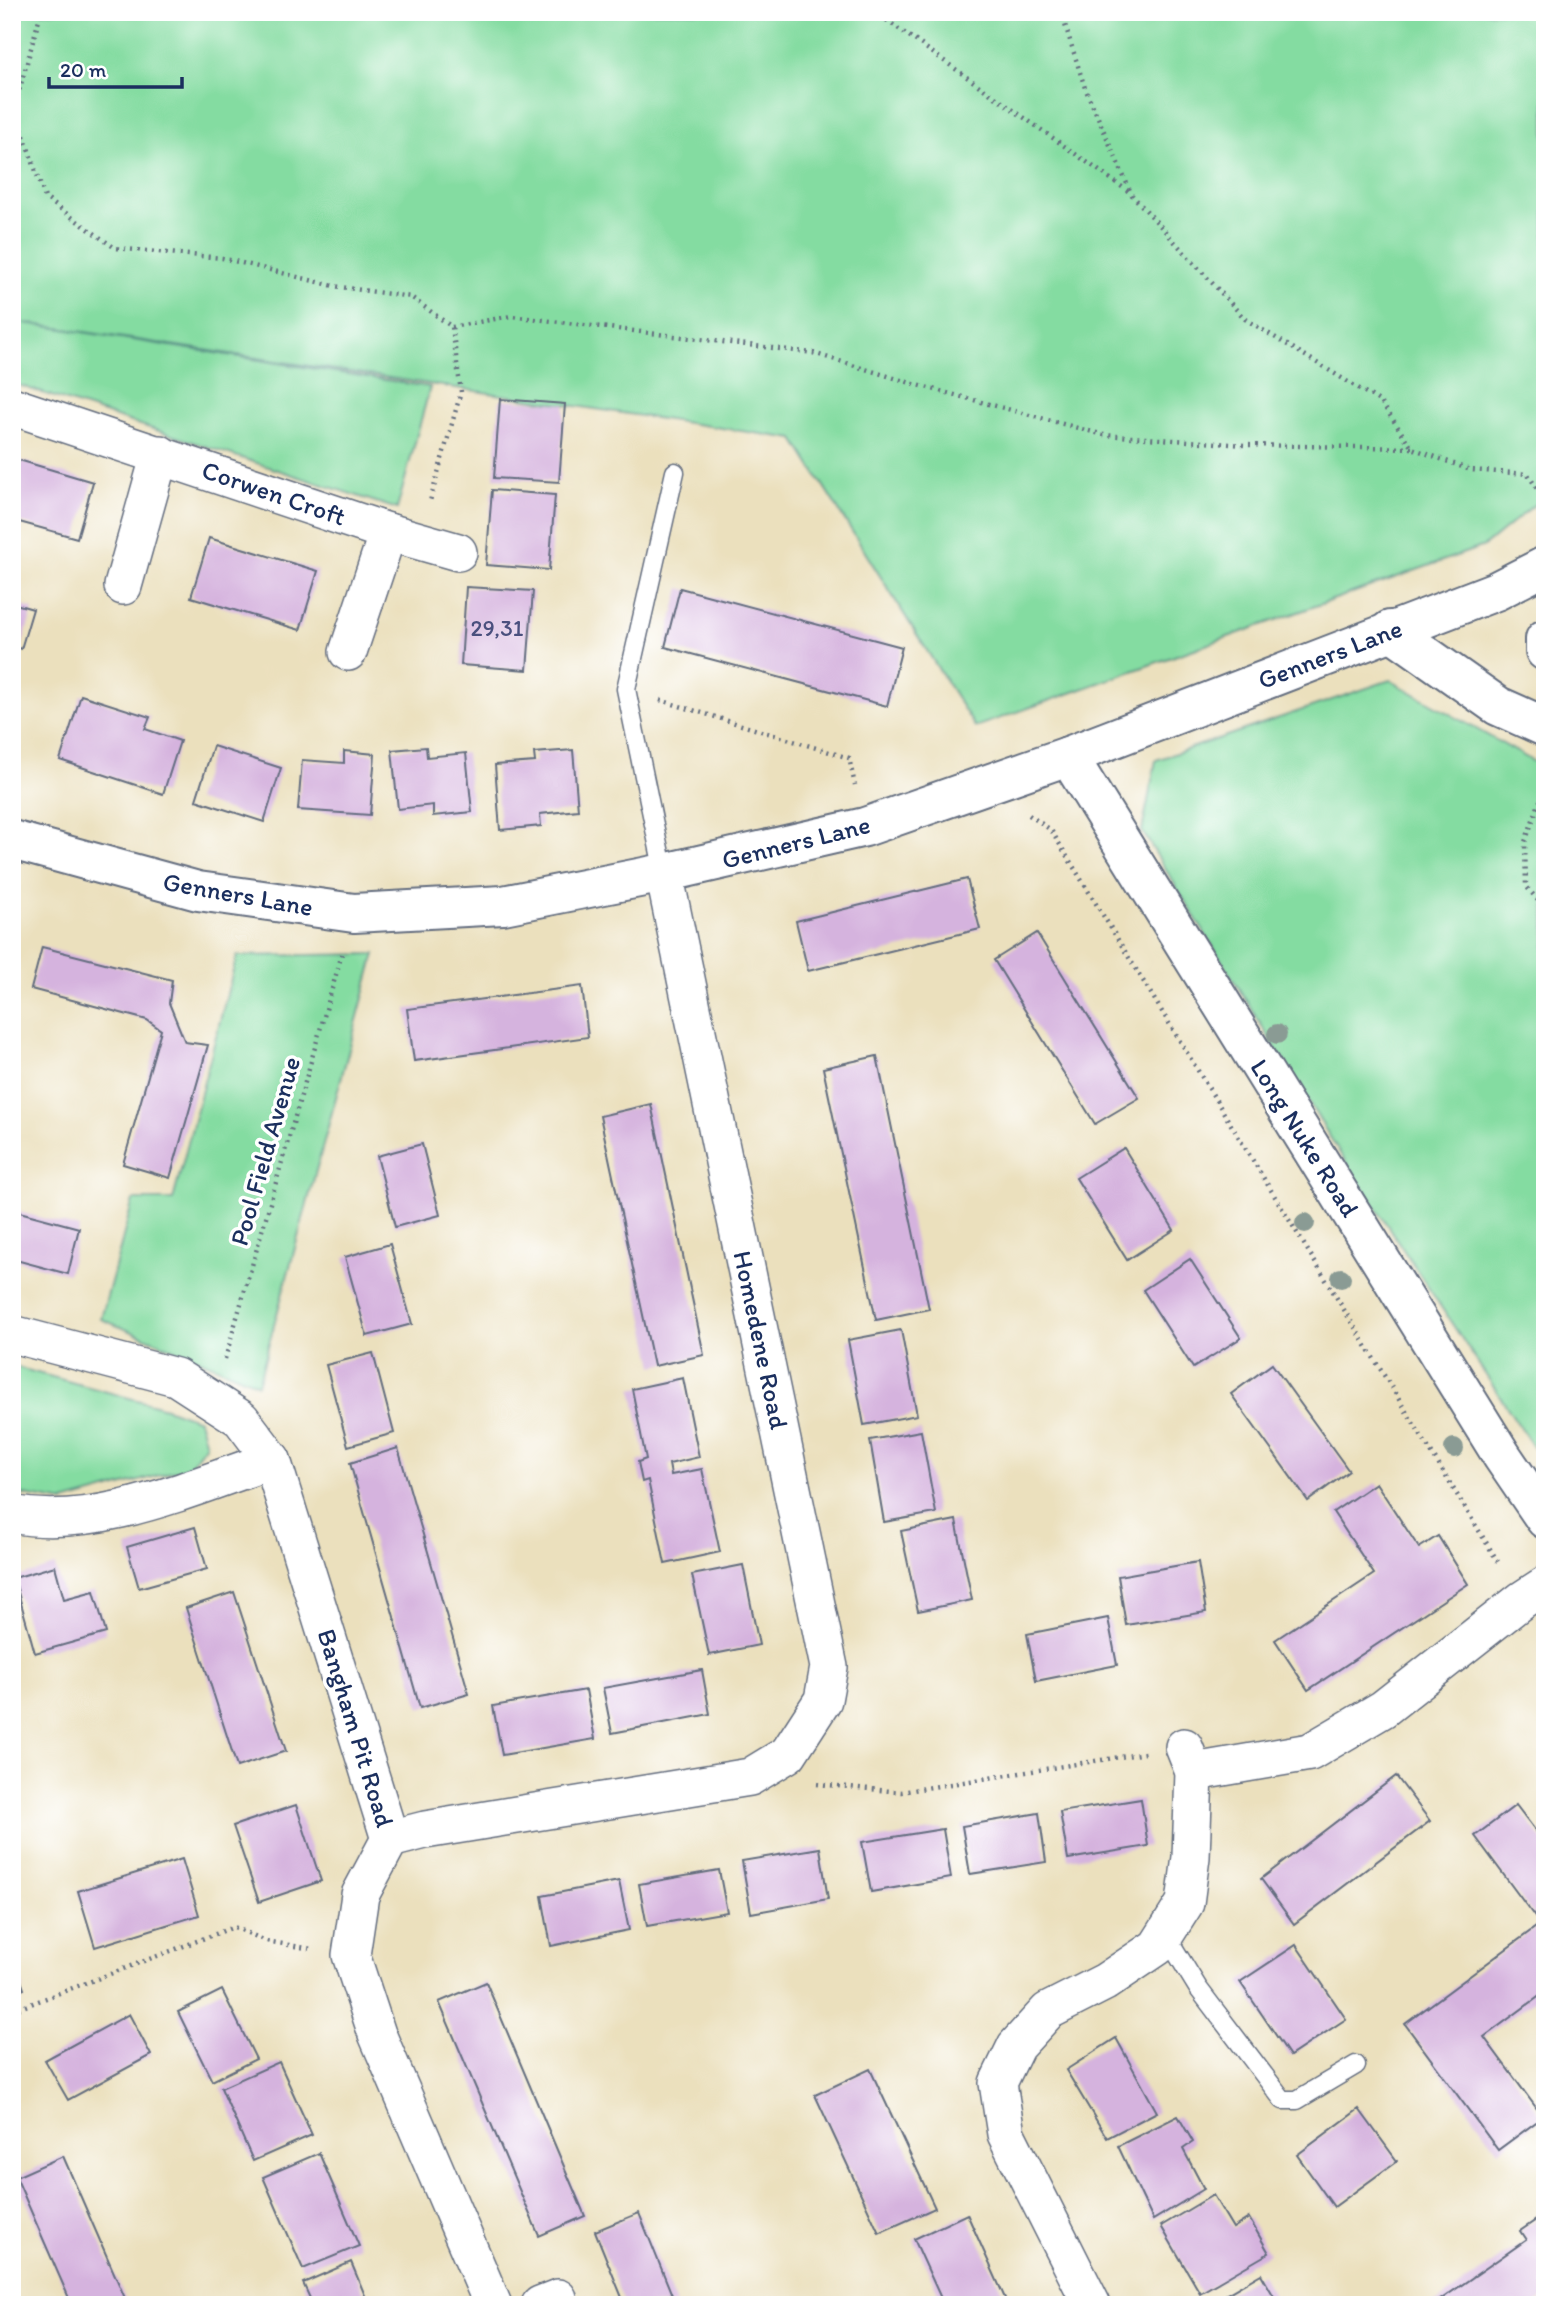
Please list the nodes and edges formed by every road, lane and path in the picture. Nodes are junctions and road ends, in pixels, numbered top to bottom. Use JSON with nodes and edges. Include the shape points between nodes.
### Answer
{"nodes":[{"id":1,"x":41,"y":12,"type":"edge"},
{"id":2,"x":875,"y":12,"type":"edge"},
{"id":3,"x":1060,"y":12,"type":"edge"},
{"id":4,"x":15,"y":109,"type":"junction"},
{"id":5,"x":12,"y":117,"type":"edge"},
{"id":6,"x":1132,"y":195,"type":"junction"},
{"id":7,"x":452,"y":327,"type":"junction"},
{"id":8,"x":12,"y":406,"type":"edge"},
{"id":9,"x":1412,"y":449,"type":"junction"},
{"id":10,"x":160,"y":454,"type":"junction"},
{"id":11,"x":675,"y":472,"type":"dead end"},
{"id":12,"x":1545,"y":502,"type":"edge"},
{"id":13,"x":403,"y":536,"type":"junction"},
{"id":14,"x":458,"y":552,"type":"dead end"},
{"id":15,"x":1545,"y":566,"type":"edge"},
{"id":16,"x":123,"y":586,"type":"dead end"},
{"id":17,"x":1390,"y":630,"type":"junction"},
{"id":18,"x":1545,"y":639,"type":"edge"},
{"id":19,"x":1545,"y":651,"type":"edge"},
{"id":20,"x":348,"y":652,"type":"dead end"},
{"id":21,"x":626,"y":689,"type":"junction"},
{"id":22,"x":1545,"y":727,"type":"edge"},
{"id":23,"x":1068,"y":756,"type":"junction"},
{"id":24,"x":987,"y":785,"type":"junction"},
{"id":25,"x":1545,"y":787,"type":"edge"},
{"id":26,"x":865,"y":827,"type":"junction"},
{"id":27,"x":12,"y":840,"type":"edge"},
{"id":28,"x":664,"y":873,"type":"junction"},
{"id":29,"x":1545,"y":909,"type":"edge"},
{"id":30,"x":354,"y":913,"type":"junction"},
{"id":31,"x":12,"y":1334,"type":"edge"},
{"id":32,"x":213,"y":1400,"type":"junction"},
{"id":33,"x":272,"y":1460,"type":"junction"},
{"id":34,"x":12,"y":1514,"type":"edge"},
{"id":35,"x":1545,"y":1520,"type":"edge"},
{"id":36,"x":1533,"y":1592,"type":"edge"},
{"id":37,"x":1117,"y":1757,"type":"dead end"},
{"id":38,"x":750,"y":1777,"type":"junction"},
{"id":39,"x":390,"y":1839,"type":"junction"},
{"id":40,"x":1165,"y":1934,"type":"junction"},
{"id":41,"x":266,"y":1941,"type":"dead end"},
{"id":42,"x":12,"y":2011,"type":"edge"},
{"id":43,"x":1356,"y":2065,"type":"dead end"},
{"id":44,"x":493,"y":2305,"type":"edge"},
{"id":45,"x":1092,"y":2305,"type":"edge"}],
"edges":[{"from":1,"to":4,"type":"path"},
{"from":2,"to":6,"type":"path"},
{"from":3,"to":6,"type":"path","via":[[1085,88]]},
{"from":4,"to":5,"type":"path"},
{"from":4,"to":7,"type":"path","via":[[45,198],[116,248],[222,258],[334,286],[411,297]]},
{"from":6,"to":9,"type":"path","via":[[1245,319],[1381,402]]},
{"from":7,"to":9,"type":"path","via":[[511,316],[813,353],[1104,435],[1244,445]]},
{"from":7,"to":13,"type":"path","via":[[461,392]]},
{"from":8,"to":10,"type":"street","name":"Corwen Croft"},
{"from":9,"to":12,"type":"path","via":[[1470,470],[1528,474]]},
{"from":10,"to":13,"type":"street","name":"Corwen Croft"},
{"from":10,"to":16,"type":"street"},
{"from":11,"to":21,"type":"lane"},
{"from":13,"to":14,"type":"street","name":"Corwen Croft"},
{"from":13,"to":20,"type":"street"},
{"from":15,"to":17,"type":"street","name":"Genners Lane"},
{"from":17,"to":22,"type":"street","via":[[1498,706]]},
{"from":17,"to":23,"type":"street","name":"Genners Lane"},
{"from":18,"to":19,"type":"street"},
{"from":21,"to":26,"type":"path","via":[[849,758]]},
{"from":21,"to":28,"type":"lane"},
{"from":23,"to":24,"type":"street","name":"Genners Lane"},
{"from":23,"to":35,"type":"street","name":"Long Nuke Road"},
{"from":24,"to":26,"type":"street","name":"Genners Lane"},
{"from":24,"to":36,"type":"path","via":[[1051,830]]},
{"from":25,"to":29,"type":"path","via":[[1525,842],[1526,886]]},
{"from":26,"to":28,"type":"street","name":"Genners Lane"},
{"from":27,"to":30,"type":"street","name":"Genners Lane","via":[[198,891]]},
{"from":28,"to":30,"type":"street","name":"Genners Lane","via":[[503,905]]},
{"from":28,"to":38,"type":"street","name":"Homedene Road","via":[[830,1667],[823,1700],[788,1754]]},
{"from":30,"to":32,"type":"path","name":"Pool Field Avenue"},
{"from":31,"to":32,"type":"street","name":"Bangham Pit Road","via":[[176,1377]]},
{"from":32,"to":33,"type":"street","name":"Bangham Pit Road","via":[[241,1419]]},
{"from":33,"to":34,"type":"street","via":[[139,1504],[68,1518]]},
{"from":33,"to":39,"type":"street","name":"Bangham Pit Road"},
{"from":36,"to":40,"type":"street","via":[[1383,1709],[1310,1752],[1189,1760],[1191,1857],[1185,1903]]},
{"from":37,"to":38,"type":"path","via":[[901,1792]]},
{"from":38,"to":39,"type":"street","name":"Homedene Road"},
{"from":39,"to":44,"type":"street","name":"Bangham Pit Road","via":[[360,1895],[351,1955],[377,2034]]},
{"from":40,"to":43,"type":"lane","via":[[1198,1989],[1283,2100],[1297,2100]]},
{"from":40,"to":45,"type":"street","via":[[1157,1947],[1105,1982],[1048,2011],[1016,2046],[998,2083],[1006,2134]]},
{"from":41,"to":42,"type":"path","via":[[234,1927]]}]}
